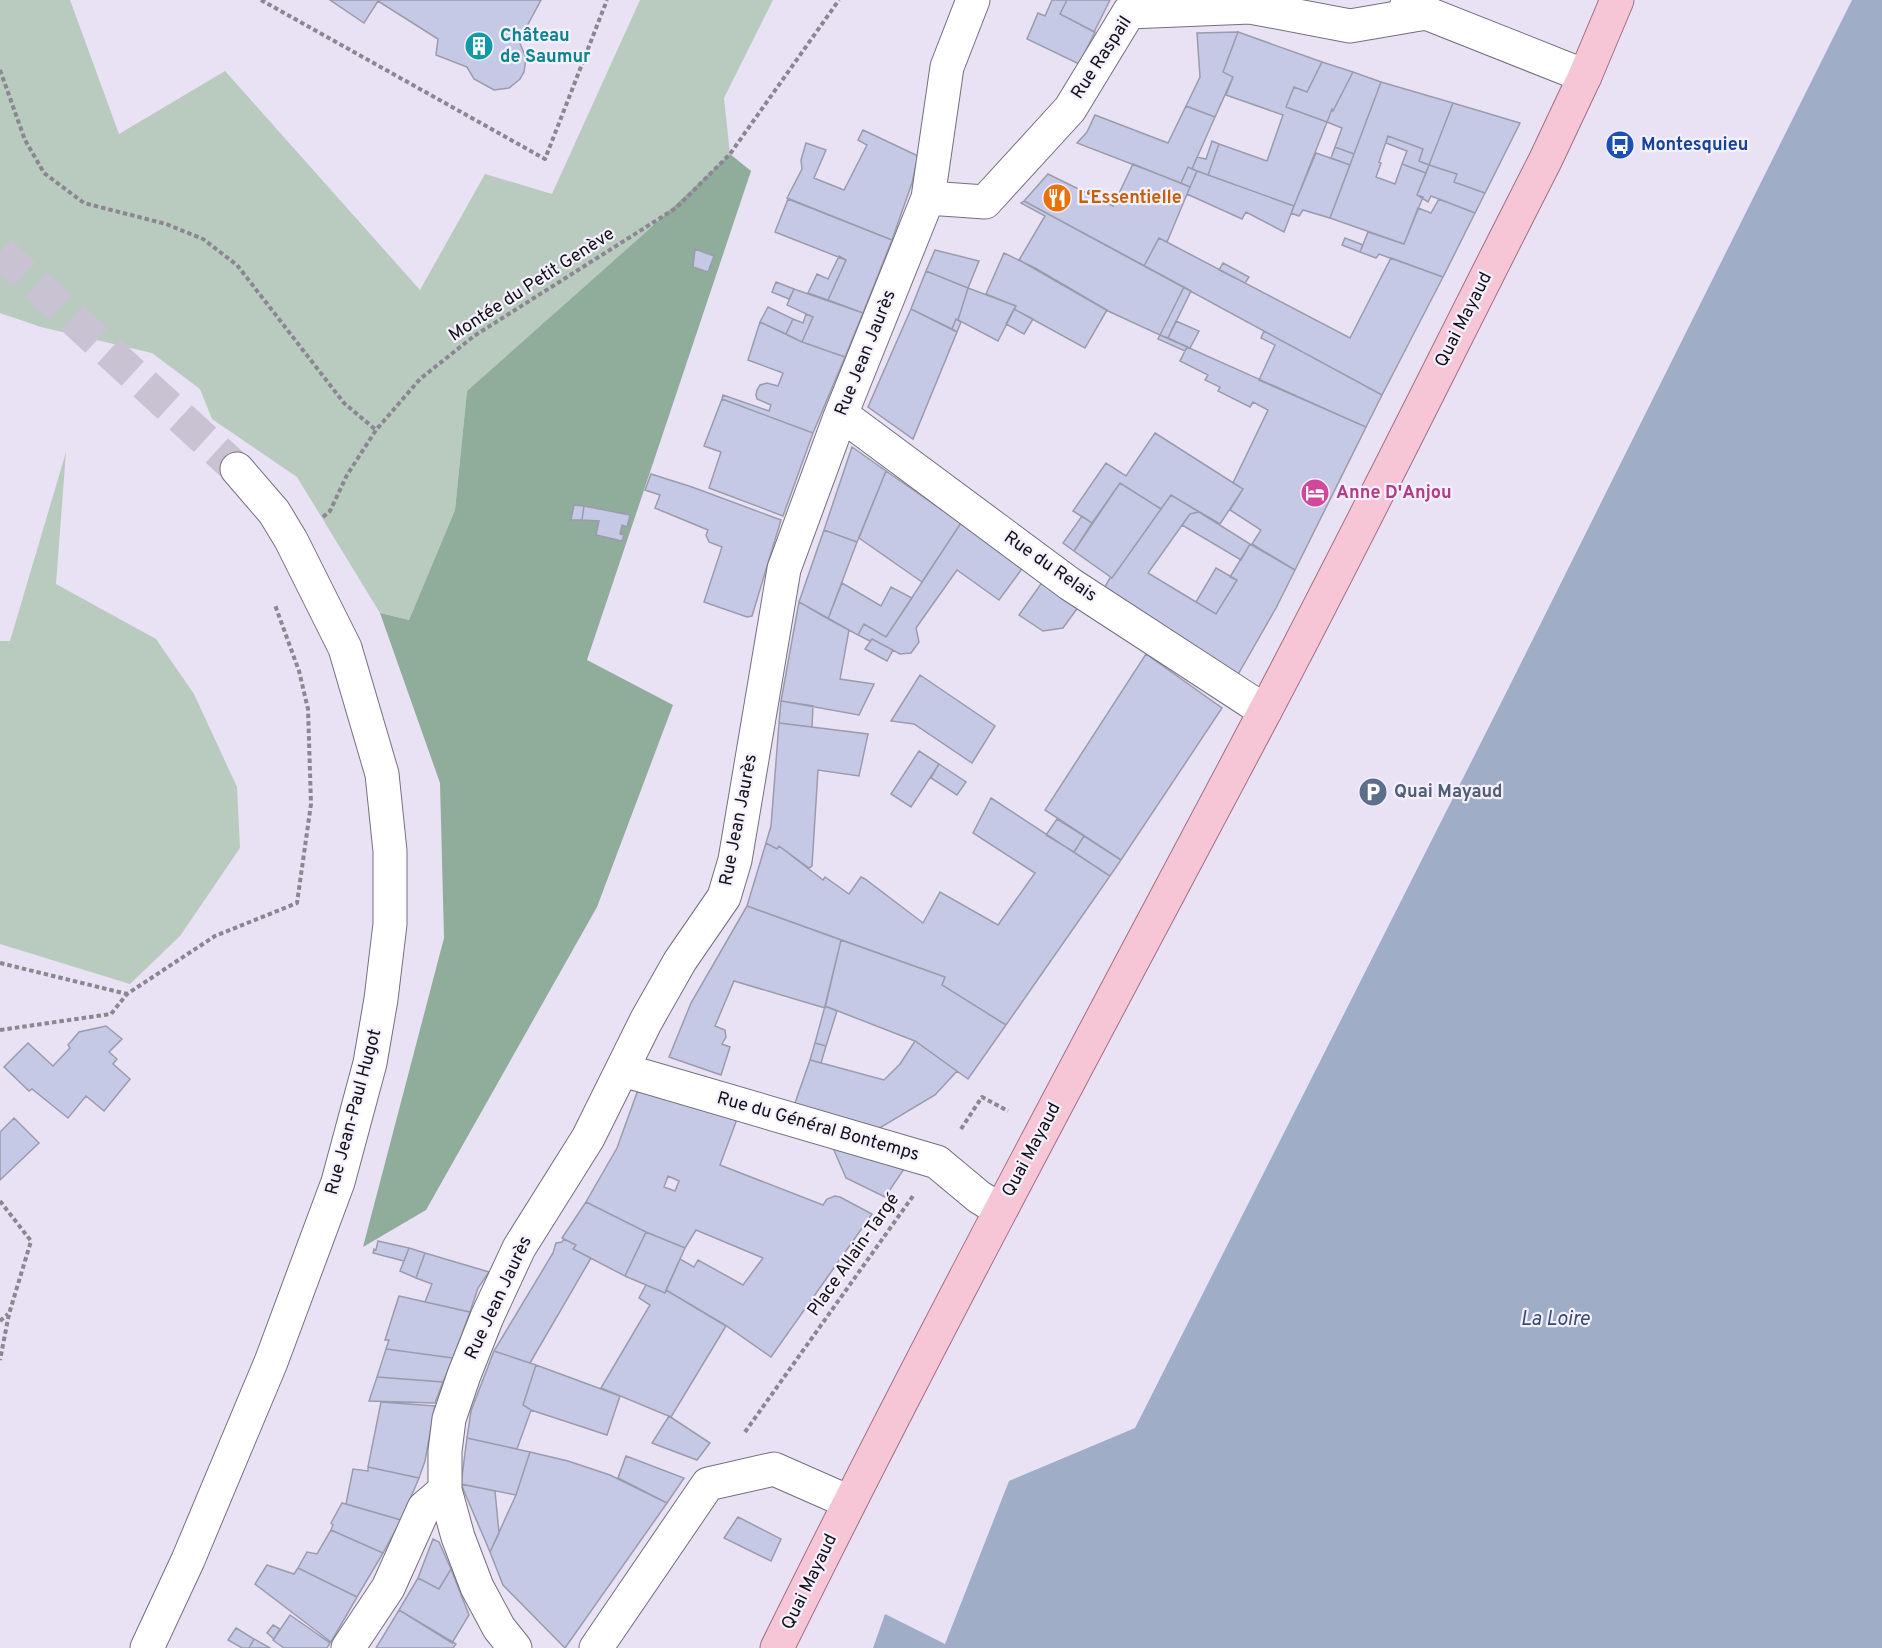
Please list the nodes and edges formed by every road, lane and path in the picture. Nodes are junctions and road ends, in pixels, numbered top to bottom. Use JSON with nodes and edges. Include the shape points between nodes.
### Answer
{"nodes":[{"id":1,"x":261,"y":0,"type":"edge"},
{"id":2,"x":607,"y":0,"type":"edge"},
{"id":3,"x":839,"y":0,"type":"edge"},
{"id":4,"x":973,"y":0,"type":"edge"},
{"id":5,"x":1617,"y":0,"type":"edge"},
{"id":6,"x":1626,"y":0,"type":"edge"},
{"id":7,"x":1413,"y":7,"type":"edge"},
{"id":8,"x":0,"y":70,"type":"edge"},
{"id":9,"x":1585,"y":76,"type":"junction"},
{"id":10,"x":928,"y":198,"type":"junction"},
{"id":11,"x":840,"y":417,"type":"junction"},
{"id":12,"x":376,"y":430,"type":"junction"},
{"id":13,"x":237,"y":470,"type":"tunnel mouth"},
{"id":14,"x":291,"y":540,"type":"junction"},
{"id":15,"x":274,"y":604,"type":"dead end"},
{"id":16,"x":1265,"y":711,"type":"junction"},
{"id":17,"x":0,"y":963,"type":"edge"},
{"id":18,"x":127,"y":994,"type":"junction"},
{"id":19,"x":0,"y":1030,"type":"edge"},
{"id":20,"x":623,"y":1070,"type":"junction"},
{"id":21,"x":1042,"y":1129,"type":"junction"},
{"id":22,"x":937,"y":1162,"type":"junction"},
{"id":23,"x":0,"y":1201,"type":"edge"},
{"id":24,"x":1000,"y":1210,"type":"junction"},
{"id":25,"x":9,"y":1314,"type":"junction"},
{"id":26,"x":0,"y":1321,"type":"edge"},
{"id":27,"x":0,"y":1360,"type":"edge"},
{"id":28,"x":708,"y":1484,"type":"junction"},
{"id":29,"x":445,"y":1490,"type":"junction"},
{"id":30,"x":849,"y":1502,"type":"junction"},
{"id":31,"x":147,"y":1648,"type":"edge"},
{"id":32,"x":348,"y":1648,"type":"edge"},
{"id":33,"x":516,"y":1648,"type":"edge"},
{"id":34,"x":596,"y":1648,"type":"edge"},
{"id":35,"x":777,"y":1648,"type":"edge"}],
"edges":[{"from":1,"to":2,"type":"path","via":[[545,159]]},
{"from":3,"to":12,"type":"path","name":"Montée du Petit Genève","via":[[730,154],[676,208],[474,336],[420,380]]},
{"from":4,"to":10,"type":"street","name":"Rue Jean Jaurès","via":[[947,67]]},
{"from":5,"to":9,"type":"main road","name":"Quai Mayaud"},
{"from":6,"to":9,"type":"main road","name":"Quai Mayaud"},
{"from":7,"to":9,"type":"street"},
{"from":7,"to":10,"type":"street","name":"Rue Raspail","via":[[1350,26],[1250,7],[1129,12],[1070,109],[985,202]]},
{"from":8,"to":12,"type":"path","via":[[25,140],[44,173],[84,203],[166,224],[203,240],[237,265],[344,403]]},
{"from":9,"to":16,"type":"main road","name":"Quai Mayaud"},
{"from":10,"to":11,"type":"street","name":"Rue Jean Jaurès"},
{"from":11,"to":16,"type":"street","name":"Rue du Relais","via":[[1070,584]]},
{"from":11,"to":20,"type":"street","name":"Rue Jean Jaurès","via":[[784,569],[735,860],[724,897],[680,961]]},
{"from":12,"to":14,"type":"path","name":"Montée du Petit Genève","via":[[330,511]]},
{"from":13,"to":14,"type":"street","name":"Rue Jean-Paul Hugot","via":[[274,513]]},
{"from":14,"to":31,"type":"street","name":"Rue Jean-Paul Hugot","via":[[345,648],[382,774],[390,851],[390,924],[381,999],[370,1063],[338,1182],[271,1362]]},
{"from":15,"to":18,"type":"path","via":[[299,670],[308,718],[310,804],[297,903],[215,936]]},
{"from":16,"to":21,"type":"main road","name":"Quai Mayaud"},
{"from":17,"to":18,"type":"path"},
{"from":18,"to":19,"type":"path","via":[[111,1014]]},
{"from":20,"to":22,"type":"street","name":"Rue du Général Bontemps"},
{"from":20,"to":29,"type":"street","name":"Rue Jean Jaurès","via":[[588,1138],[519,1248],[464,1375],[449,1419]]},
{"from":21,"to":22,"type":"path","name":"Place Allain-Targé","via":[[982,1097]]},
{"from":21,"to":24,"type":"main road","name":"Quai Mayaud"},
{"from":22,"to":24,"type":"street","name":"Rue du Général Bontemps"},
{"from":22,"to":28,"type":"path","name":"Place Allain-Targé"},
{"from":23,"to":25,"type":"path","via":[[32,1241]]},
{"from":24,"to":30,"type":"main road","name":"Quai Mayaud"},
{"from":25,"to":26,"type":"path"},
{"from":25,"to":27,"type":"path"},
{"from":28,"to":30,"type":"street","via":[[774,1469]]},
{"from":28,"to":34,"type":"street"},
{"from":29,"to":32,"type":"street","via":[[424,1508],[388,1588]]},
{"from":29,"to":33,"type":"street","name":"Rue Jean Jaurès","via":[[477,1587],[499,1628]]},
{"from":30,"to":35,"type":"main road","name":"Quai Mayaud"}]}
